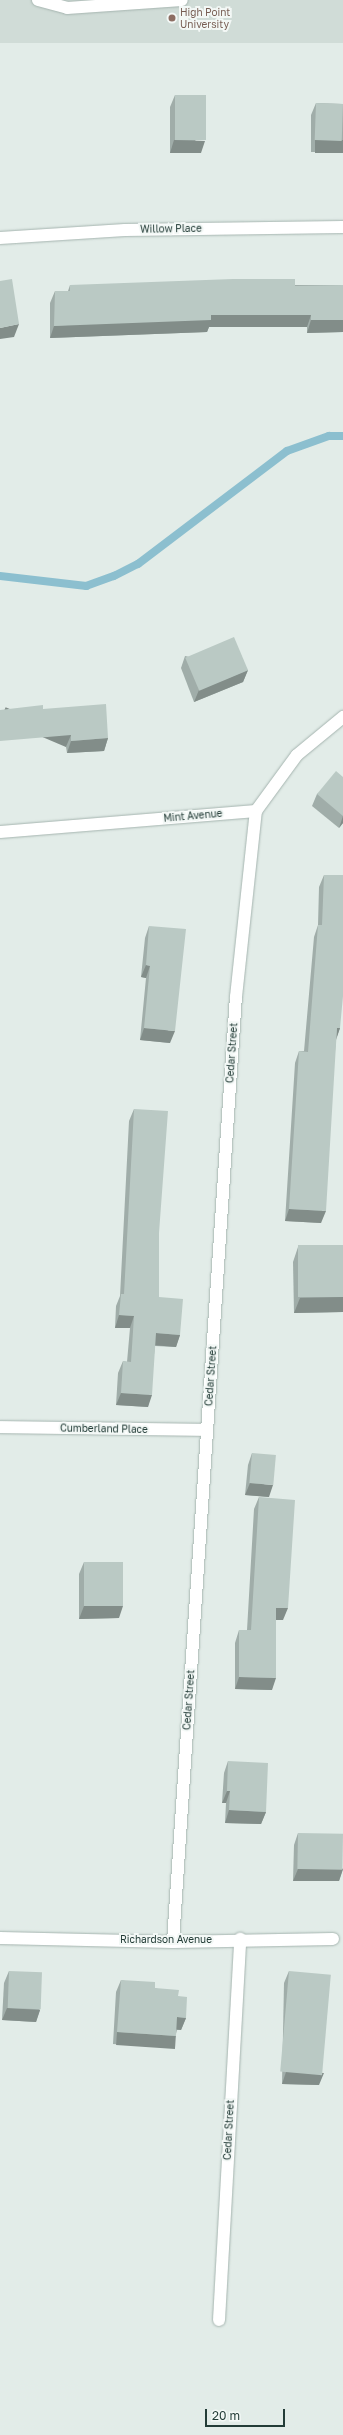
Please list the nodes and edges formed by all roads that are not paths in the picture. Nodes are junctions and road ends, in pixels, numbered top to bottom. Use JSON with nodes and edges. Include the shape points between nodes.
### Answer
{"nodes":[{"id":1,"x":38,"y":0,"type":"edge"},
{"id":2,"x":182,"y":0,"type":"edge"},
{"id":3,"x":343,"y":227,"type":"edge"},
{"id":4,"x":0,"y":238,"type":"edge"},
{"id":5,"x":343,"y":717,"type":"edge"},
{"id":6,"x":256,"y":811,"type":"junction"},
{"id":7,"x":0,"y":832,"type":"edge"},
{"id":8,"x":0,"y":1427,"type":"edge"},
{"id":9,"x":207,"y":1430,"type":"junction"},
{"id":10,"x":0,"y":1938,"type":"edge"},
{"id":11,"x":240,"y":1939,"type":"junction"},
{"id":12,"x":333,"y":1939,"type":"dead end"},
{"id":13,"x":173,"y":1942,"type":"junction"},
{"id":14,"x":219,"y":2320,"type":"dead end"}],
"edges":[{"from":1,"to":2,"type":"street","via":[[67,8]]},
{"from":3,"to":4,"type":"street","name":"Willow Place","via":[[125,230]]},
{"from":5,"to":6,"type":"street","via":[[297,754]]},
{"from":6,"to":7,"type":"street","name":"Mint Avenue"},
{"from":6,"to":9,"type":"street","name":"Cedar Street","via":[[236,997]]},
{"from":8,"to":9,"type":"street","name":"Cumberland Place"},
{"from":9,"to":13,"type":"street","name":"Cedar Street"},
{"from":10,"to":13,"type":"street","name":"Richardson Avenue"},
{"from":11,"to":12,"type":"street","name":"Richardson Avenue"},
{"from":11,"to":13,"type":"street","name":"Richardson Avenue"},
{"from":11,"to":14,"type":"street","name":"Cedar Street"}]}
